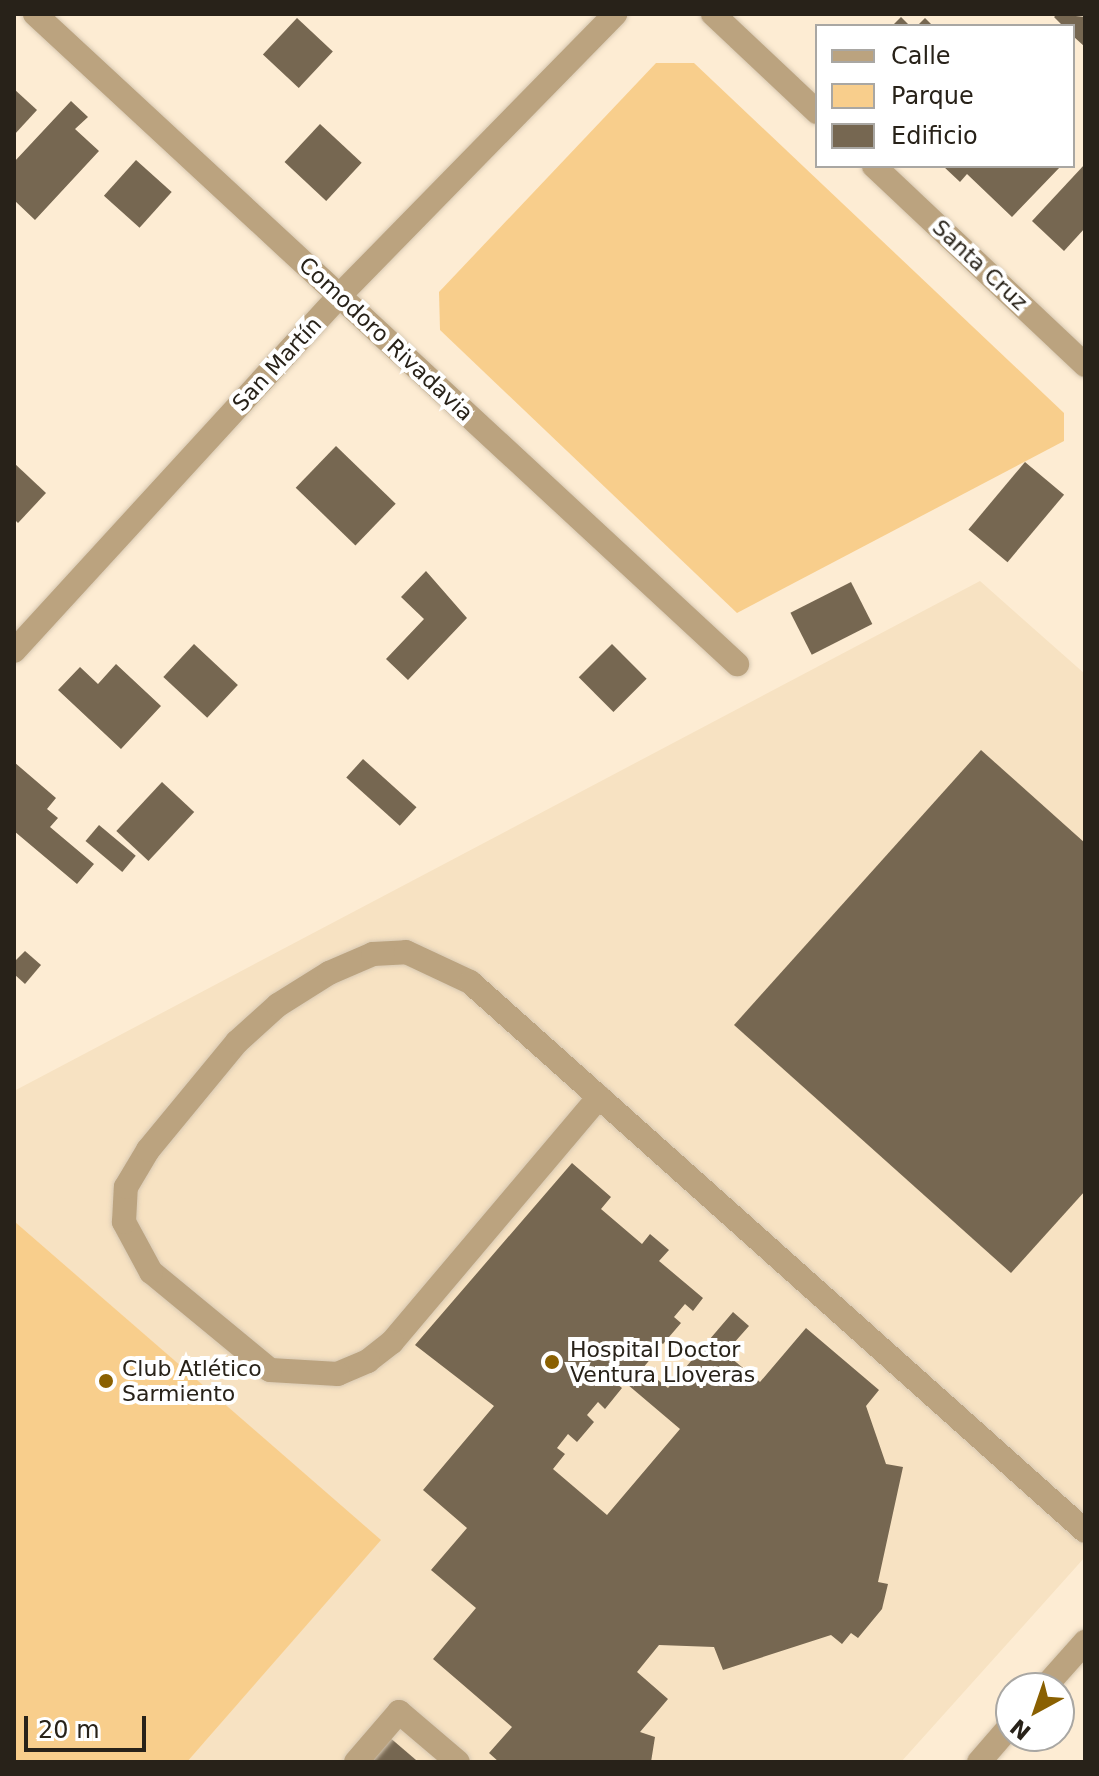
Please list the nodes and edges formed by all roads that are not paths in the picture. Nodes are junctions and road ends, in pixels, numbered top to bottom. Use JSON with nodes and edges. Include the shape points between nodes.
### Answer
{"nodes":[{"id":1,"x":35,"y":14,"type":"edge"},
{"id":2,"x":615,"y":14,"type":"edge"},
{"id":3,"x":713,"y":14,"type":"edge"},
{"id":4,"x":815,"y":110,"type":"edge"},
{"id":5,"x":876,"y":168,"type":"edge"},
{"id":6,"x":339,"y":296,"type":"junction"},
{"id":7,"x":1085,"y":365,"type":"edge"},
{"id":8,"x":14,"y":651,"type":"edge"},
{"id":9,"x":737,"y":664,"type":"dead end"},
{"id":10,"x":599,"y":1097,"type":"junction"},
{"id":11,"x":1085,"y":1531,"type":"edge"},
{"id":12,"x":1085,"y":1642,"type":"edge"},
{"id":13,"x":1058,"y":1672,"type":"edge"},
{"id":14,"x":995,"y":1744,"type":"edge"},
{"id":15,"x":356,"y":1762,"type":"edge"},
{"id":16,"x":458,"y":1762,"type":"edge"},
{"id":17,"x":979,"y":1762,"type":"edge"}],
"edges":[{"from":1,"to":6,"type":"street","name":"Comodoro Rivadavia"},
{"from":2,"to":6,"type":"street","name":"San Martín"},
{"from":3,"to":4,"type":"street"},
{"from":5,"to":7,"type":"street","name":"Santa Cruz"},
{"from":6,"to":8,"type":"street","name":"San Martín"},
{"from":6,"to":9,"type":"street","name":"Comodoro Rivadavia"},
{"from":10,"to":10,"type":"street","via":[[470,982],[406,952],[373,954],[329,973],[278,1005],[237,1042],[148,1150],[126,1187],[124,1222],[151,1272],[270,1370],[338,1374],[368,1361],[392,1342]]},
{"from":10,"to":11,"type":"street"},
{"from":12,"to":13,"type":"street"},
{"from":14,"to":17,"type":"street"},
{"from":15,"to":16,"type":"street","via":[[399,1712]]}]}
